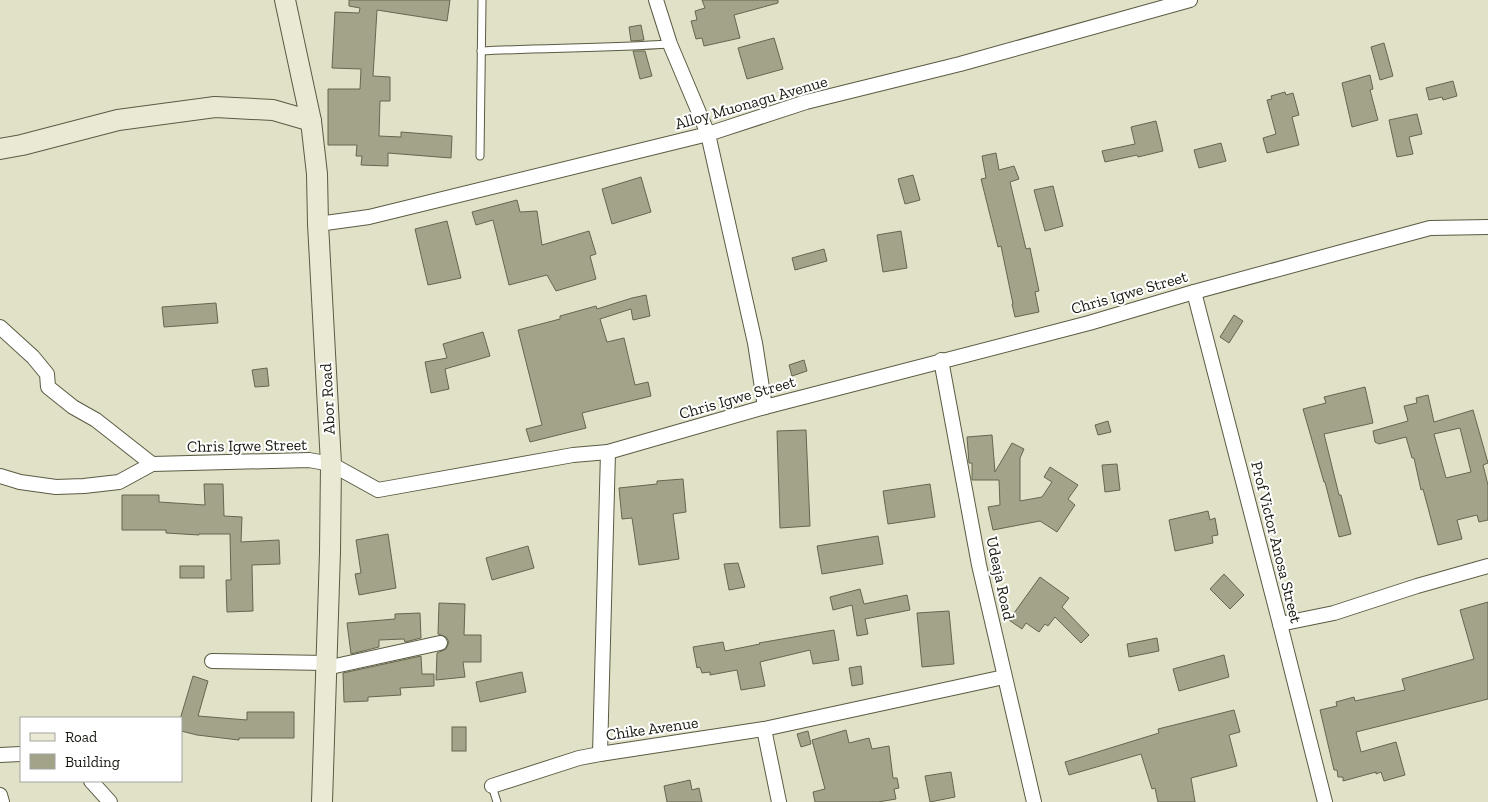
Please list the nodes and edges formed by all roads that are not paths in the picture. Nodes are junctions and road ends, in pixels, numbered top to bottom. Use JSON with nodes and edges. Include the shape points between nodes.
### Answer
{"nodes":[{"id":1,"x":285,"y":0,"type":"edge"},
{"id":2,"x":482,"y":0,"type":"edge"},
{"id":3,"x":656,"y":0,"type":"edge"},
{"id":4,"x":1190,"y":0,"type":"edge"},
{"id":5,"x":670,"y":44,"type":"junction"},
{"id":6,"x":481,"y":51,"type":"junction"},
{"id":7,"x":311,"y":121,"type":"junction"},
{"id":8,"x":708,"y":134,"type":"junction"},
{"id":9,"x":0,"y":149,"type":"edge"},
{"id":10,"x":480,"y":156,"type":"dead end"},
{"id":11,"x":318,"y":224,"type":"junction"},
{"id":12,"x":1488,"y":227,"type":"edge"},
{"id":13,"x":1194,"y":292,"type":"junction"},
{"id":14,"x":0,"y":327,"type":"edge"},
{"id":15,"x":941,"y":360,"type":"junction"},
{"id":16,"x":765,"y":407,"type":"junction"},
{"id":17,"x":608,"y":452,"type":"junction"},
{"id":18,"x":152,"y":464,"type":"junction"},
{"id":19,"x":331,"y":464,"type":"junction"},
{"id":20,"x":0,"y":476,"type":"edge"},
{"id":21,"x":1488,"y":566,"type":"edge"},
{"id":22,"x":1280,"y":624,"type":"junction"},
{"id":23,"x":440,"y":643,"type":"dead end"},
{"id":24,"x":212,"y":661,"type":"dead end"},
{"id":25,"x":326,"y":666,"type":"junction"},
{"id":26,"x":1004,"y":677,"type":"junction"},
{"id":27,"x":764,"y":729,"type":"junction"},
{"id":28,"x":20,"y":754,"type":"edge"},
{"id":29,"x":600,"y":754,"type":"junction"},
{"id":30,"x":0,"y":755,"type":"edge"},
{"id":31,"x":91,"y":782,"type":"edge"},
{"id":32,"x":492,"y":786,"type":"joint"},
{"id":33,"x":0,"y":796,"type":"edge"},
{"id":34,"x":2,"y":802,"type":"edge"},
{"id":35,"x":110,"y":802,"type":"edge"},
{"id":36,"x":322,"y":802,"type":"edge"},
{"id":37,"x":497,"y":802,"type":"edge"},
{"id":38,"x":779,"y":802,"type":"edge"},
{"id":39,"x":1034,"y":802,"type":"edge"},
{"id":40,"x":1324,"y":802,"type":"edge"}],
"edges":[{"from":1,"to":7,"type":"street","name":"Abor Road"},
{"from":2,"to":6,"type":"lane"},
{"from":3,"to":5,"type":"street"},
{"from":4,"to":8,"type":"street","name":"Alloy Muonagu Avenue","via":[[960,64],[806,102]]},
{"from":5,"to":6,"type":"lane"},
{"from":5,"to":8,"type":"street"},
{"from":6,"to":10,"type":"lane"},
{"from":7,"to":9,"type":"street","via":[[273,110],[215,107],[118,120]]},
{"from":7,"to":11,"type":"street","name":"Abor Road"},
{"from":8,"to":11,"type":"street","name":"Alloy Muonagu Avenue","via":[[369,217]]},
{"from":8,"to":16,"type":"street","via":[[754,342]]},
{"from":11,"to":19,"type":"street","name":"Abor Road"},
{"from":12,"to":13,"type":"street","name":"Chris Igwe Street","via":[[1430,228]]},
{"from":13,"to":15,"type":"street","name":"Chris Igwe Street","via":[[1089,323]]},
{"from":13,"to":22,"type":"street","name":"Prof Victor Anosa Street"},
{"from":14,"to":18,"type":"street","via":[[47,374],[48,388]]},
{"from":15,"to":16,"type":"street","name":"Chris Igwe Street"},
{"from":15,"to":26,"type":"street","name":"Udeaja Road","via":[[979,565]]},
{"from":16,"to":17,"type":"street","name":"Chris Igwe Street"},
{"from":17,"to":19,"type":"street","name":"Chris Igwe Street","via":[[573,455],[378,490]]},
{"from":17,"to":29,"type":"street","name":"Chike Avenue"},
{"from":18,"to":19,"type":"street","name":"Chris Igwe Street","via":[[308,460]]},
{"from":18,"to":20,"type":"street","via":[[119,482],[84,486],[56,487]]},
{"from":19,"to":25,"type":"street","name":"Abor Road"},
{"from":21,"to":22,"type":"street","via":[[1334,613]]},
{"from":22,"to":40,"type":"street","name":"Prof Victor Anosa Street"},
{"from":23,"to":25,"type":"street"},
{"from":24,"to":25,"type":"street"},
{"from":25,"to":36,"type":"street","name":"Abor Road"},
{"from":26,"to":27,"type":"street","name":"Chike Avenue"},
{"from":26,"to":39,"type":"street","name":"Udeaja Road"},
{"from":27,"to":29,"type":"street","name":"Chike Avenue"},
{"from":27,"to":38,"type":"street"},
{"from":28,"to":30,"type":"street"},
{"from":29,"to":32,"type":"street"},
{"from":31,"to":35,"type":"street"},
{"from":32,"to":37,"type":"lane"},
{"from":33,"to":34,"type":"street"}]}
